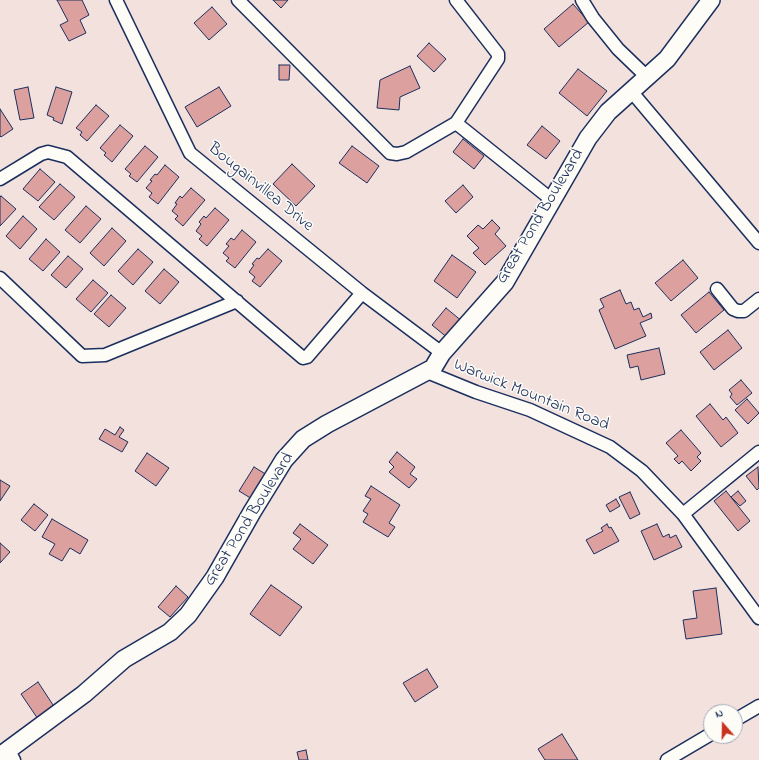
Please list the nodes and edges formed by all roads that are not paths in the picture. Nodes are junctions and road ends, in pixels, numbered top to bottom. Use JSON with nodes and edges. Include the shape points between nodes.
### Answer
{"nodes":[{"id":1,"x":116,"y":0,"type":"edge"},
{"id":2,"x":238,"y":0,"type":"edge"},
{"id":3,"x":456,"y":0,"type":"edge"},
{"id":4,"x":582,"y":0,"type":"edge"},
{"id":5,"x":711,"y":0,"type":"edge"},
{"id":6,"x":647,"y":77,"type":"junction"},
{"id":7,"x":630,"y":92,"type":"junction"},
{"id":8,"x":456,"y":123,"type":"junction"},
{"id":9,"x":0,"y":179,"type":"edge"},
{"id":10,"x":552,"y":200,"type":"junction"},
{"id":11,"x":759,"y":243,"type":"edge"},
{"id":12,"x":0,"y":278,"type":"edge"},
{"id":13,"x":717,"y":290,"type":"dead end"},
{"id":14,"x":362,"y":294,"type":"junction"},
{"id":15,"x":759,"y":299,"type":"edge"},
{"id":16,"x":238,"y":300,"type":"junction"},
{"id":17,"x":442,"y":353,"type":"junction"},
{"id":18,"x":427,"y":372,"type":"junction"},
{"id":19,"x":759,"y":452,"type":"edge"},
{"id":20,"x":683,"y":514,"type":"junction"},
{"id":21,"x":759,"y":618,"type":"edge"},
{"id":22,"x":759,"y":706,"type":"edge"},
{"id":23,"x":743,"y":715,"type":"edge"},
{"id":24,"x":703,"y":739,"type":"edge"},
{"id":25,"x":7,"y":755,"type":"edge"},
{"id":26,"x":667,"y":760,"type":"edge"}],
"edges":[{"from":1,"to":14,"type":"street","name":"Bougainvillea Drive","via":[[190,153]]},
{"from":2,"to":8,"type":"street","via":[[390,153],[406,152]]},
{"from":3,"to":8,"type":"street","via":[[498,54],[498,59]]},
{"from":4,"to":6,"type":"street","via":[[618,49]]},
{"from":5,"to":6,"type":"street","name":"Great Pond Boulevard","via":[[667,59]]},
{"from":6,"to":7,"type":"street","name":"Great Pond Boulevard"},
{"from":7,"to":10,"type":"street","name":"Great Pond Boulevard","via":[[608,112],[588,138]]},
{"from":7,"to":11,"type":"street"},
{"from":8,"to":10,"type":"street"},
{"from":9,"to":16,"type":"street","via":[[41,154],[48,152],[67,157]]},
{"from":10,"to":17,"type":"street","name":"Great Pond Boulevard","via":[[505,282]]},
{"from":12,"to":16,"type":"street","via":[[82,356],[104,355]]},
{"from":13,"to":15,"type":"street","via":[[733,310],[744,311]]},
{"from":14,"to":16,"type":"street","via":[[307,357],[303,358]]},
{"from":14,"to":17,"type":"street","name":"Bougainvillea Drive"},
{"from":17,"to":18,"type":"street","name":"Great Pond Boulevard","via":[[433,368]]},
{"from":18,"to":20,"type":"street","name":"Warwick Mountain Road","via":[[530,410],[610,447],[642,471]]},
{"from":18,"to":25,"type":"street","name":"Great Pond Boulevard","via":[[303,439],[279,469],[215,578],[188,615],[170,632],[124,659]]},
{"from":19,"to":20,"type":"street"},
{"from":20,"to":21,"type":"street","name":"Warwick Mountain Road"},
{"from":22,"to":23,"type":"street"},
{"from":24,"to":26,"type":"street"}]}
